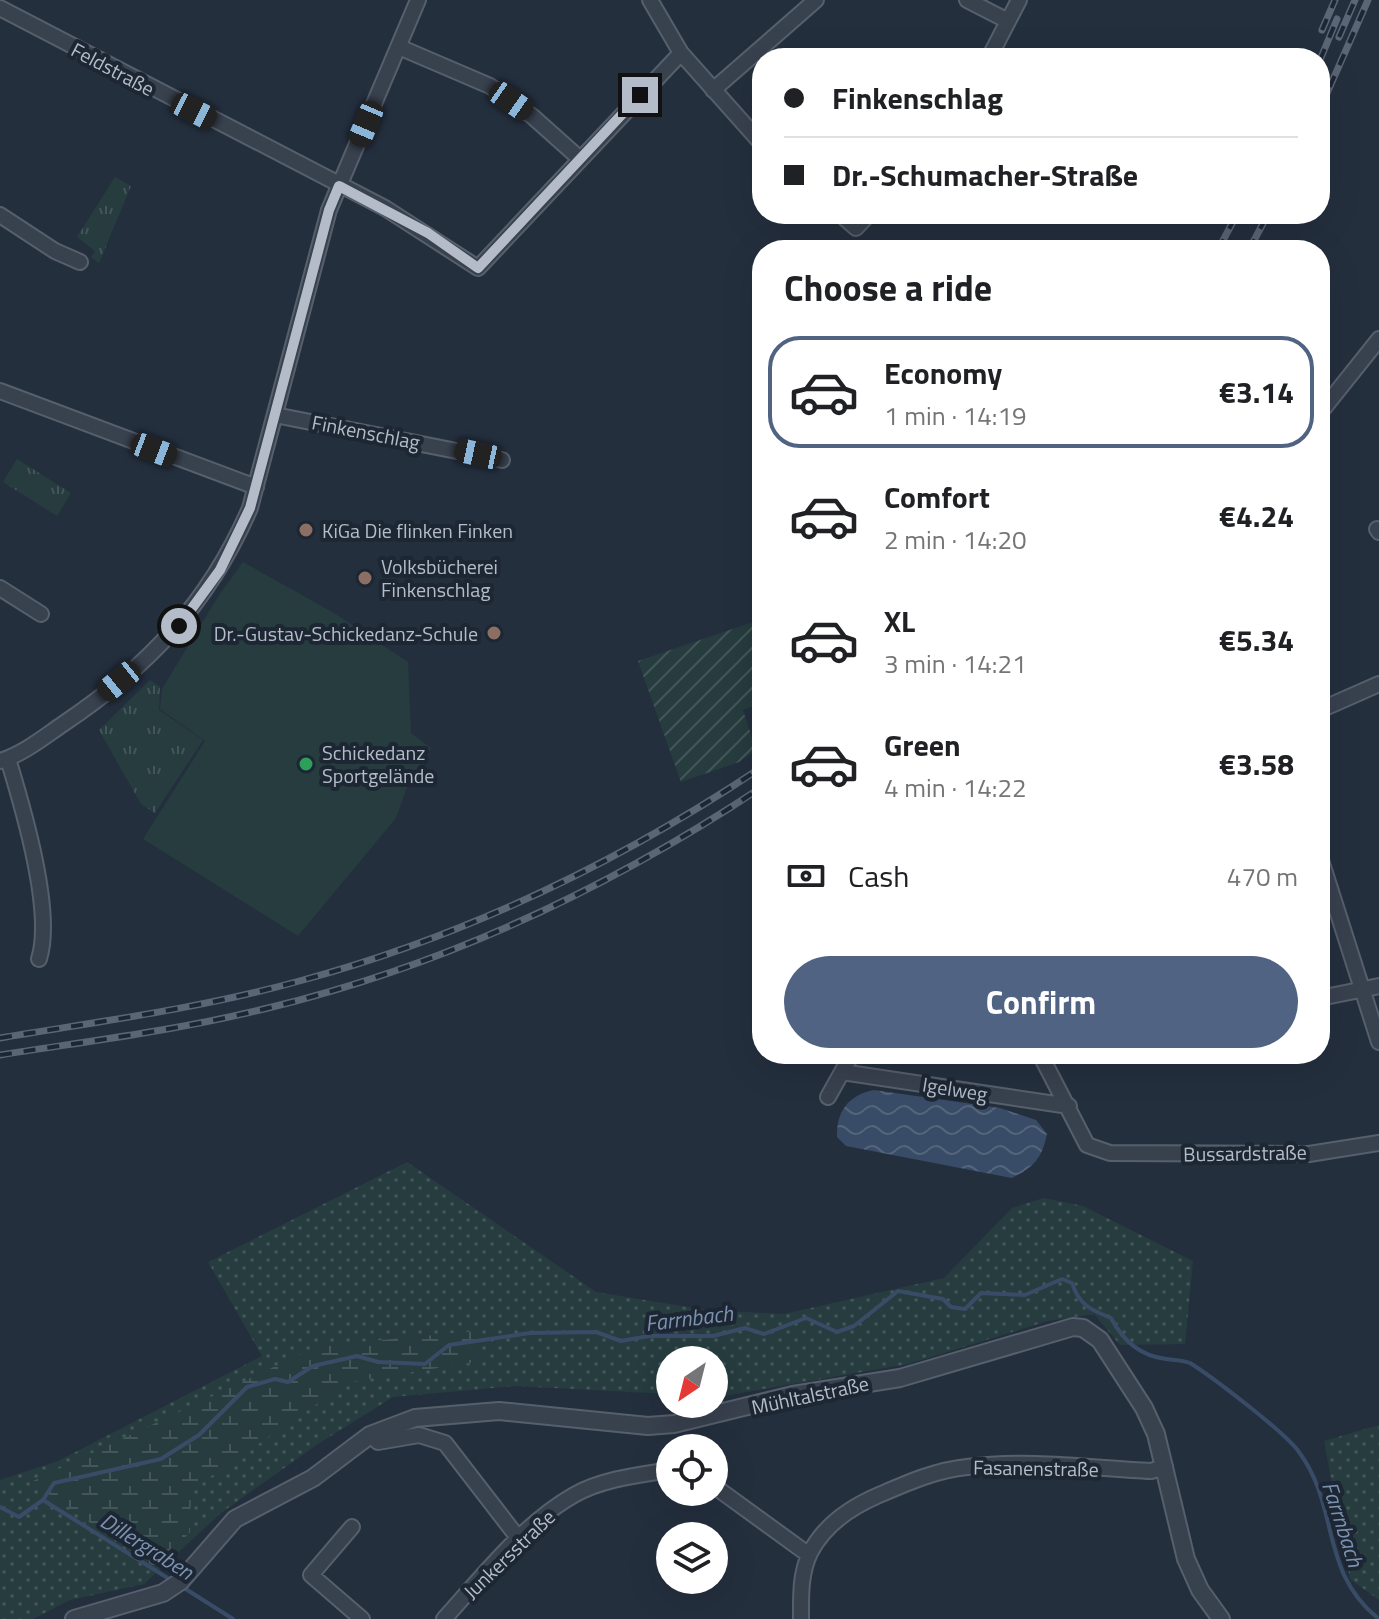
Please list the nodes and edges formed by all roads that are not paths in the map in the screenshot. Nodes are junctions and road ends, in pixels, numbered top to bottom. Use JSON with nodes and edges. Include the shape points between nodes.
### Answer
{"nodes":[{"id":1,"x":418,"y":0,"type":"edge"},
{"id":2,"x":650,"y":0,"type":"edge"},
{"id":3,"x":816,"y":0,"type":"edge"},
{"id":4,"x":967,"y":0,"type":"edge"},
{"id":5,"x":1019,"y":0,"type":"edge"},
{"id":6,"x":0,"y":8,"type":"edge"},
{"id":7,"x":1008,"y":21,"type":"junction"},
{"id":8,"x":399,"y":47,"type":"junction"},
{"id":9,"x":761,"y":48,"type":"edge"},
{"id":10,"x":994,"y":48,"type":"edge"},
{"id":11,"x":681,"y":53,"type":"junction"},
{"id":12,"x":752,"y":56,"type":"edge"},
{"id":13,"x":713,"y":90,"type":"junction"},
{"id":14,"x":752,"y":133,"type":"edge"},
{"id":15,"x":579,"y":158,"type":"junction"},
{"id":16,"x":339,"y":186,"type":"junction"},
{"id":17,"x":0,"y":215,"type":"edge"},
{"id":18,"x":80,"y":262,"type":"dead end"},
{"id":19,"x":1379,"y":339,"type":"edge"},
{"id":20,"x":0,"y":391,"type":"edge"},
{"id":21,"x":1330,"y":400,"type":"edge"},
{"id":22,"x":275,"y":415,"type":"junction"},
{"id":23,"x":502,"y":460,"type":"dead end"},
{"id":24,"x":256,"y":487,"type":"junction"},
{"id":25,"x":0,"y":588,"type":"edge"},
{"id":26,"x":41,"y":614,"type":"dead end"},
{"id":27,"x":1379,"y":684,"type":"edge"},
{"id":28,"x":1330,"y":706,"type":"edge"},
{"id":29,"x":4,"y":760,"type":"edge"},
{"id":30,"x":1330,"y":888,"type":"edge"},
{"id":31,"x":39,"y":959,"type":"dead end"},
{"id":32,"x":1379,"y":986,"type":"edge"},
{"id":33,"x":1363,"y":991,"type":"junction"},
{"id":34,"x":1330,"y":996,"type":"edge"},
{"id":35,"x":1379,"y":1042,"type":"edge"},
{"id":36,"x":846,"y":1064,"type":"edge"},
{"id":37,"x":1046,"y":1064,"type":"edge"},
{"id":38,"x":842,"y":1072,"type":"junction"},
{"id":39,"x":828,"y":1097,"type":"dead end"},
{"id":40,"x":1069,"y":1106,"type":"junction"},
{"id":41,"x":1379,"y":1143,"type":"edge"},
{"id":42,"x":370,"y":1435,"type":"junction"},
{"id":43,"x":1165,"y":1467,"type":"junction"},
{"id":44,"x":656,"y":1473,"type":"edge"},
{"id":45,"x":728,"y":1496,"type":"edge"},
{"id":46,"x":352,"y":1527,"type":"dead end"},
{"id":47,"x":519,"y":1539,"type":"junction"},
{"id":48,"x":809,"y":1555,"type":"junction"},
{"id":49,"x":74,"y":1619,"type":"edge"},
{"id":50,"x":362,"y":1619,"type":"edge"},
{"id":51,"x":444,"y":1619,"type":"edge"},
{"id":52,"x":801,"y":1619,"type":"edge"},
{"id":53,"x":1221,"y":1619,"type":"edge"}],
"edges":[{"from":1,"to":8,"type":"street"},
{"from":2,"to":11,"type":"street"},
{"from":3,"to":9,"type":"street"},
{"from":4,"to":7,"type":"street"},
{"from":5,"to":7,"type":"street"},
{"from":6,"to":16,"type":"street","name":"Feldstraße"},
{"from":7,"to":10,"type":"street"},
{"from":8,"to":15,"type":"street","via":[[490,86]]},
{"from":8,"to":16,"type":"street"},
{"from":11,"to":13,"type":"street"},
{"from":11,"to":15,"type":"street"},
{"from":12,"to":13,"type":"street"},
{"from":13,"to":14,"type":"street"},
{"from":15,"to":16,"type":"street","name":"Feldstraße","via":[[478,268],[428,233]]},
{"from":16,"to":22,"type":"street"},
{"from":17,"to":18,"type":"street"},
{"from":19,"to":21,"type":"street"},
{"from":20,"to":24,"type":"street"},
{"from":22,"to":23,"type":"street","name":"Finkenschlag"},
{"from":22,"to":24,"type":"street"},
{"from":24,"to":29,"type":"street","via":[[232,549],[179,626],[147,659],[76,715]]},
{"from":25,"to":26,"type":"street"},
{"from":27,"to":28,"type":"street"},
{"from":29,"to":31,"type":"street","via":[[32,847],[45,938]]},
{"from":30,"to":33,"type":"street"},
{"from":32,"to":33,"type":"street"},
{"from":33,"to":34,"type":"street"},
{"from":33,"to":35,"type":"street"},
{"from":36,"to":38,"type":"street"},
{"from":37,"to":40,"type":"street"},
{"from":38,"to":39,"type":"street"},
{"from":38,"to":40,"type":"street","name":"Igelweg"},
{"from":40,"to":41,"type":"street","name":"Bussardstraße","via":[[1087,1145],[1110,1153],[1309,1154]]},
{"from":42,"to":43,"type":"street","name":"Mühltalstraße","via":[[415,1418],[462,1412],[674,1424],[793,1395],[900,1378],[1073,1327],[1100,1340],[1120,1367],[1156,1434]]},
{"from":42,"to":47,"type":"street","via":[[378,1442],[419,1435],[445,1443]]},
{"from":42,"to":49,"type":"street","name":"Mühltalstraße","via":[[313,1478],[235,1519],[181,1581],[163,1593]]},
{"from":43,"to":48,"type":"street","name":"Fasanenstraße","via":[[1151,1471],[988,1465],[932,1474],[852,1509],[826,1530]]},
{"from":43,"to":53,"type":"street","name":"Mühltalstraße","via":[[1186,1559]]},
{"from":44,"to":47,"type":"street","name":"Junkersstraße","via":[[600,1484],[575,1495]]},
{"from":45,"to":48,"type":"street"},
{"from":46,"to":50,"type":"street","via":[[311,1575]]},
{"from":47,"to":51,"type":"street","name":"Junkersstraße"},
{"from":48,"to":52,"type":"street","name":"Fasanenstraße","via":[[801,1586]]}]}
